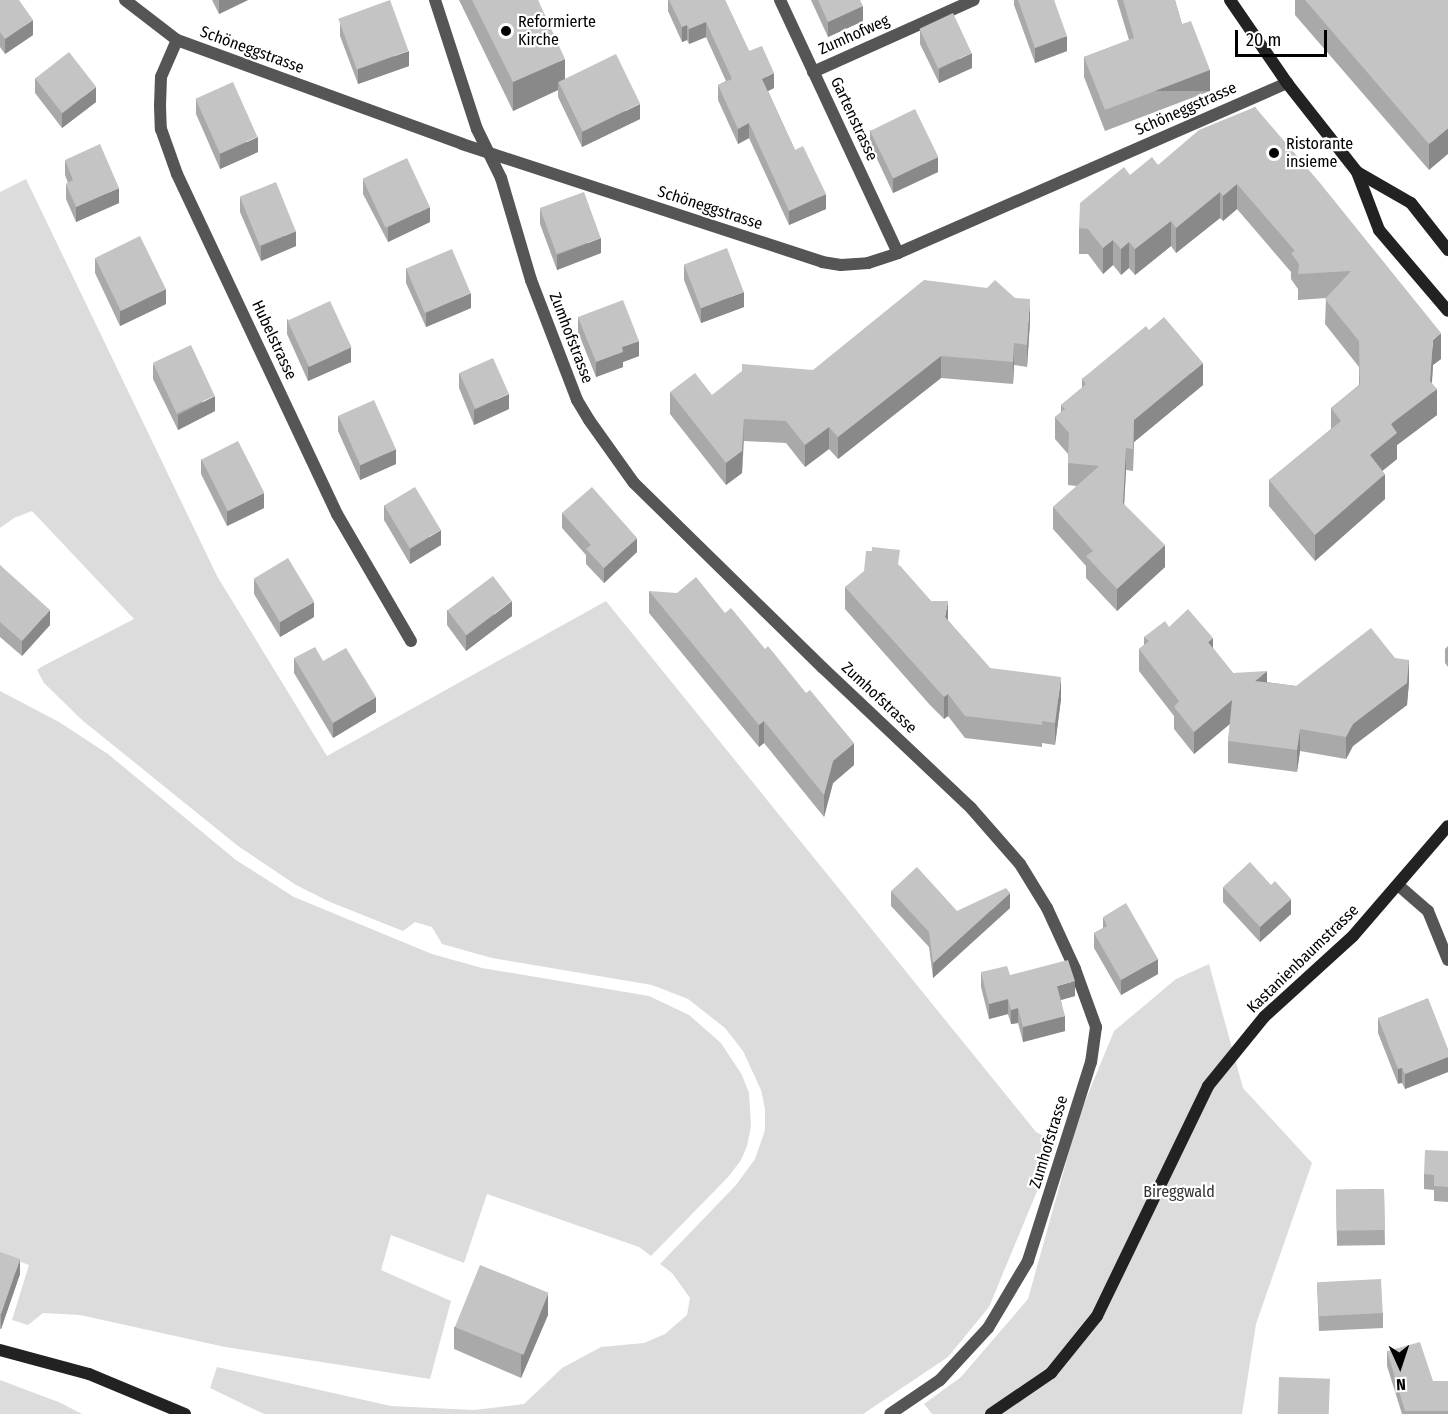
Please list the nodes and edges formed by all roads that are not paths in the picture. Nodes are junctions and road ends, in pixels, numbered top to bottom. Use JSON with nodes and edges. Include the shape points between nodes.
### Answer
{"nodes":[{"id":1,"x":125,"y":0,"type":"edge"},
{"id":2,"x":435,"y":0,"type":"edge"},
{"id":3,"x":780,"y":0,"type":"edge"},
{"id":4,"x":974,"y":0,"type":"edge"},
{"id":5,"x":1230,"y":0,"type":"edge"},
{"id":6,"x":177,"y":40,"type":"junction"},
{"id":7,"x":813,"y":72,"type":"junction"},
{"id":8,"x":1287,"y":83,"type":"junction"},
{"id":9,"x":491,"y":152,"type":"junction"},
{"id":10,"x":1357,"y":172,"type":"junction"},
{"id":11,"x":1448,"y":250,"type":"edge"},
{"id":12,"x":898,"y":253,"type":"junction"},
{"id":13,"x":1448,"y":311,"type":"edge"},
{"id":14,"x":411,"y":641,"type":"dead end"},
{"id":15,"x":1448,"y":826,"type":"edge"},
{"id":16,"x":1398,"y":885,"type":"junction"},
{"id":17,"x":1448,"y":960,"type":"edge"},
{"id":18,"x":0,"y":1350,"type":"edge"},
{"id":19,"x":185,"y":1414,"type":"edge"},
{"id":20,"x":890,"y":1414,"type":"edge"},
{"id":21,"x":991,"y":1414,"type":"edge"}],
"edges":[{"from":1,"to":6,"type":"street","name":"Schöneggstrasse"},
{"from":2,"to":9,"type":"street","name":"Zumhofstrasse","via":[[477,129]]},
{"from":3,"to":7,"type":"street","name":"Gartenstrasse"},
{"from":4,"to":7,"type":"street","name":"Zumhofweg"},
{"from":5,"to":8,"type":"street"},
{"from":6,"to":9,"type":"street","name":"Schöneggstrasse"},
{"from":6,"to":14,"type":"street","name":"Hubelstrasse","via":[[161,77],[160,106],[161,129],[177,174],[337,514]]},
{"from":7,"to":12,"type":"street","name":"Gartenstrasse"},
{"from":8,"to":10,"type":"street"},
{"from":8,"to":12,"type":"street","name":"Schöneggstrasse"},
{"from":9,"to":12,"type":"street","name":"Schöneggstrasse","via":[[822,262],[868,263]]},
{"from":9,"to":20,"type":"street","name":"Zumhofstrasse","via":[[528,272],[577,400],[589,420],[634,483],[971,808],[1020,864],[1047,908],[1076,969],[1096,1027],[1091,1062],[1028,1261],[988,1328],[940,1380]]},
{"from":10,"to":11,"type":"street","via":[[1411,203]]},
{"from":10,"to":13,"type":"street","via":[[1379,230]]},
{"from":15,"to":16,"type":"street","name":"Kastanienbaumstrasse"},
{"from":16,"to":17,"type":"street","via":[[1428,911]]},
{"from":16,"to":21,"type":"street","name":"Kastanienbaumstrasse","via":[[1353,936],[1264,1017],[1208,1086],[1097,1316],[1051,1373]]},
{"from":18,"to":19,"type":"street","via":[[89,1374]]}]}
